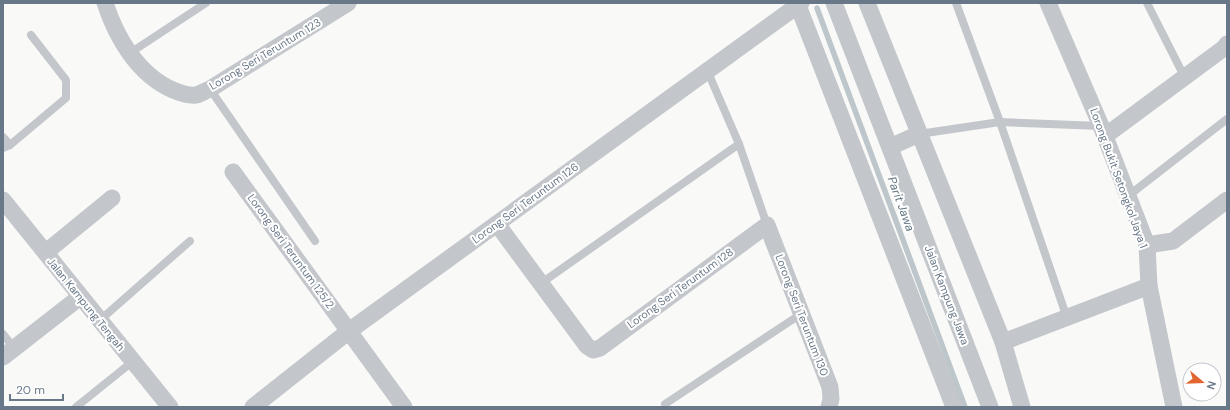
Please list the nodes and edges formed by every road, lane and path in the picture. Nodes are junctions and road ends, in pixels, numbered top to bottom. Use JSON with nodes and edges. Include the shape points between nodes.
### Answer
{"nodes":[{"id":1,"x":105,"y":3,"type":"edge"},
{"id":2,"x":206,"y":3,"type":"edge"},
{"id":3,"x":348,"y":3,"type":"edge"},
{"id":4,"x":834,"y":3,"type":"edge"},
{"id":5,"x":867,"y":3,"type":"edge"},
{"id":6,"x":956,"y":3,"type":"edge"},
{"id":7,"x":1048,"y":3,"type":"edge"},
{"id":8,"x":1147,"y":3,"type":"edge"},
{"id":9,"x":799,"y":4,"type":"edge"},
{"id":10,"x":31,"y":35,"type":"dead end"},
{"id":11,"x":1227,"y":44,"type":"edge"},
{"id":12,"x":130,"y":53,"type":"junction"},
{"id":13,"x":707,"y":70,"type":"junction"},
{"id":14,"x":1185,"y":78,"type":"junction"},
{"id":15,"x":210,"y":88,"type":"junction"},
{"id":16,"x":1227,"y":119,"type":"edge"},
{"id":17,"x":1000,"y":122,"type":"junction"},
{"id":18,"x":1103,"y":131,"type":"junction"},
{"id":19,"x":919,"y":134,"type":"junction"},
{"id":20,"x":3,"y":137,"type":"edge"},
{"id":21,"x":739,"y":144,"type":"junction"},
{"id":22,"x":6,"y":146,"type":"edge"},
{"id":23,"x":890,"y":147,"type":"junction"},
{"id":24,"x":233,"y":172,"type":"dead end"},
{"id":25,"x":1128,"y":196,"type":"junction"},
{"id":26,"x":112,"y":198,"type":"dead end"},
{"id":27,"x":3,"y":200,"type":"edge"},
{"id":28,"x":1227,"y":200,"type":"edge"},
{"id":29,"x":497,"y":224,"type":"junction"},
{"id":30,"x":767,"y":225,"type":"junction"},
{"id":31,"x":190,"y":240,"type":"dead end"},
{"id":32,"x":315,"y":241,"type":"dead end"},
{"id":33,"x":1147,"y":245,"type":"junction"},
{"id":34,"x":46,"y":252,"type":"junction"},
{"id":35,"x":540,"y":284,"type":"junction"},
{"id":36,"x":1149,"y":286,"type":"junction"},
{"id":37,"x":80,"y":297,"type":"junction"},
{"id":38,"x":801,"y":314,"type":"junction"},
{"id":39,"x":1067,"y":318,"type":"junction"},
{"id":40,"x":99,"y":321,"type":"junction"},
{"id":41,"x":349,"y":331,"type":"junction"},
{"id":42,"x":3,"y":334,"type":"edge"},
{"id":43,"x":1003,"y":342,"type":"junction"},
{"id":44,"x":9,"y":353,"type":"edge"},
{"id":45,"x":132,"y":362,"type":"junction"},
{"id":46,"x":665,"y":404,"type":"dead end"},
{"id":47,"x":76,"y":407,"type":"edge"},
{"id":48,"x":170,"y":407,"type":"edge"},
{"id":49,"x":253,"y":407,"type":"edge"},
{"id":50,"x":404,"y":407,"type":"edge"},
{"id":51,"x":829,"y":407,"type":"edge"},
{"id":52,"x":954,"y":407,"type":"edge"},
{"id":53,"x":990,"y":407,"type":"edge"},
{"id":54,"x":1022,"y":407,"type":"edge"},
{"id":55,"x":1174,"y":407,"type":"edge"}],
"edges":[{"from":1,"to":12,"type":"street","name":"Lorong Seri Teruntum 123","via":[[111,22]]},
{"from":2,"to":12,"type":"lane"},
{"from":3,"to":15,"type":"street","name":"Lorong Seri Teruntum 123"},
{"from":4,"to":23,"type":"street","name":"Jalan Kampung Jawa"},
{"from":5,"to":19,"type":"street"},
{"from":6,"to":17,"type":"lane"},
{"from":7,"to":18,"type":"street","name":"Lorong Bukit Setongkol Jaya 1"},
{"from":8,"to":14,"type":"lane"},
{"from":9,"to":13,"type":"street","name":"Lorong Seri Teruntum 126"},
{"from":9,"to":52,"type":"street"},
{"from":10,"to":22,"type":"lane","via":[[66,80],[66,98]]},
{"from":11,"to":14,"type":"street"},
{"from":12,"to":15,"type":"street","name":"Lorong Seri Teruntum 123","via":[[150,77],[183,94],[196,95]]},
{"from":13,"to":21,"type":"lane"},
{"from":13,"to":29,"type":"street","name":"Lorong Seri Teruntum 126"},
{"from":14,"to":18,"type":"street"},
{"from":15,"to":32,"type":"lane"},
{"from":16,"to":25,"type":"lane"},
{"from":17,"to":18,"type":"lane"},
{"from":17,"to":19,"type":"lane"},
{"from":17,"to":39,"type":"lane"},
{"from":18,"to":25,"type":"street","name":"Lorong Bukit Setongkol Jaya 1"},
{"from":19,"to":23,"type":"street"},
{"from":19,"to":43,"type":"street"},
{"from":20,"to":22,"type":"lane"},
{"from":21,"to":30,"type":"lane"},
{"from":21,"to":35,"type":"lane"},
{"from":23,"to":53,"type":"street","name":"Jalan Kampung Jawa"},
{"from":24,"to":41,"type":"street","name":"Lorong Seri Teruntum 125/2"},
{"from":25,"to":33,"type":"street","name":"Lorong Bukit Setongkol Jaya 1"},
{"from":26,"to":34,"type":"street"},
{"from":27,"to":34,"type":"street","name":"Jalan Kampung Tengah"},
{"from":28,"to":33,"type":"street","via":[[1173,241]]},
{"from":29,"to":35,"type":"street"},
{"from":29,"to":41,"type":"street","name":"Lorong Seri Teruntum 126"},
{"from":30,"to":35,"type":"street","name":"Lorong Seri Teruntum 128","via":[[600,348],[593,350],[587,346]]},
{"from":30,"to":38,"type":"street","name":"Lorong Seri Teruntum 130"},
{"from":31,"to":40,"type":"lane"},
{"from":33,"to":36,"type":"street","name":"Lorong Bukit Setongkol Jaya 1"},
{"from":34,"to":37,"type":"street","name":"Jalan Kampung Tengah"},
{"from":36,"to":39,"type":"street"},
{"from":36,"to":55,"type":"street","name":"Lorong Bukit Setongkol Jaya 1"},
{"from":37,"to":40,"type":"street","name":"Jalan Kampung Tengah"},
{"from":37,"to":44,"type":"street"},
{"from":38,"to":46,"type":"lane"},
{"from":38,"to":51,"type":"street","name":"Lorong Seri Teruntum 130","via":[[830,387]]},
{"from":39,"to":43,"type":"street"},
{"from":40,"to":45,"type":"street","name":"Jalan Kampung Tengah"},
{"from":41,"to":49,"type":"street","name":"Lorong Seri Teruntum 126"},
{"from":41,"to":50,"type":"street","name":"Lorong Seri Teruntum 125/2"},
{"from":42,"to":44,"type":"lane"},
{"from":43,"to":54,"type":"street"},
{"from":45,"to":47,"type":"lane"},
{"from":45,"to":48,"type":"street","name":"Jalan Kampung Tengah"}]}
